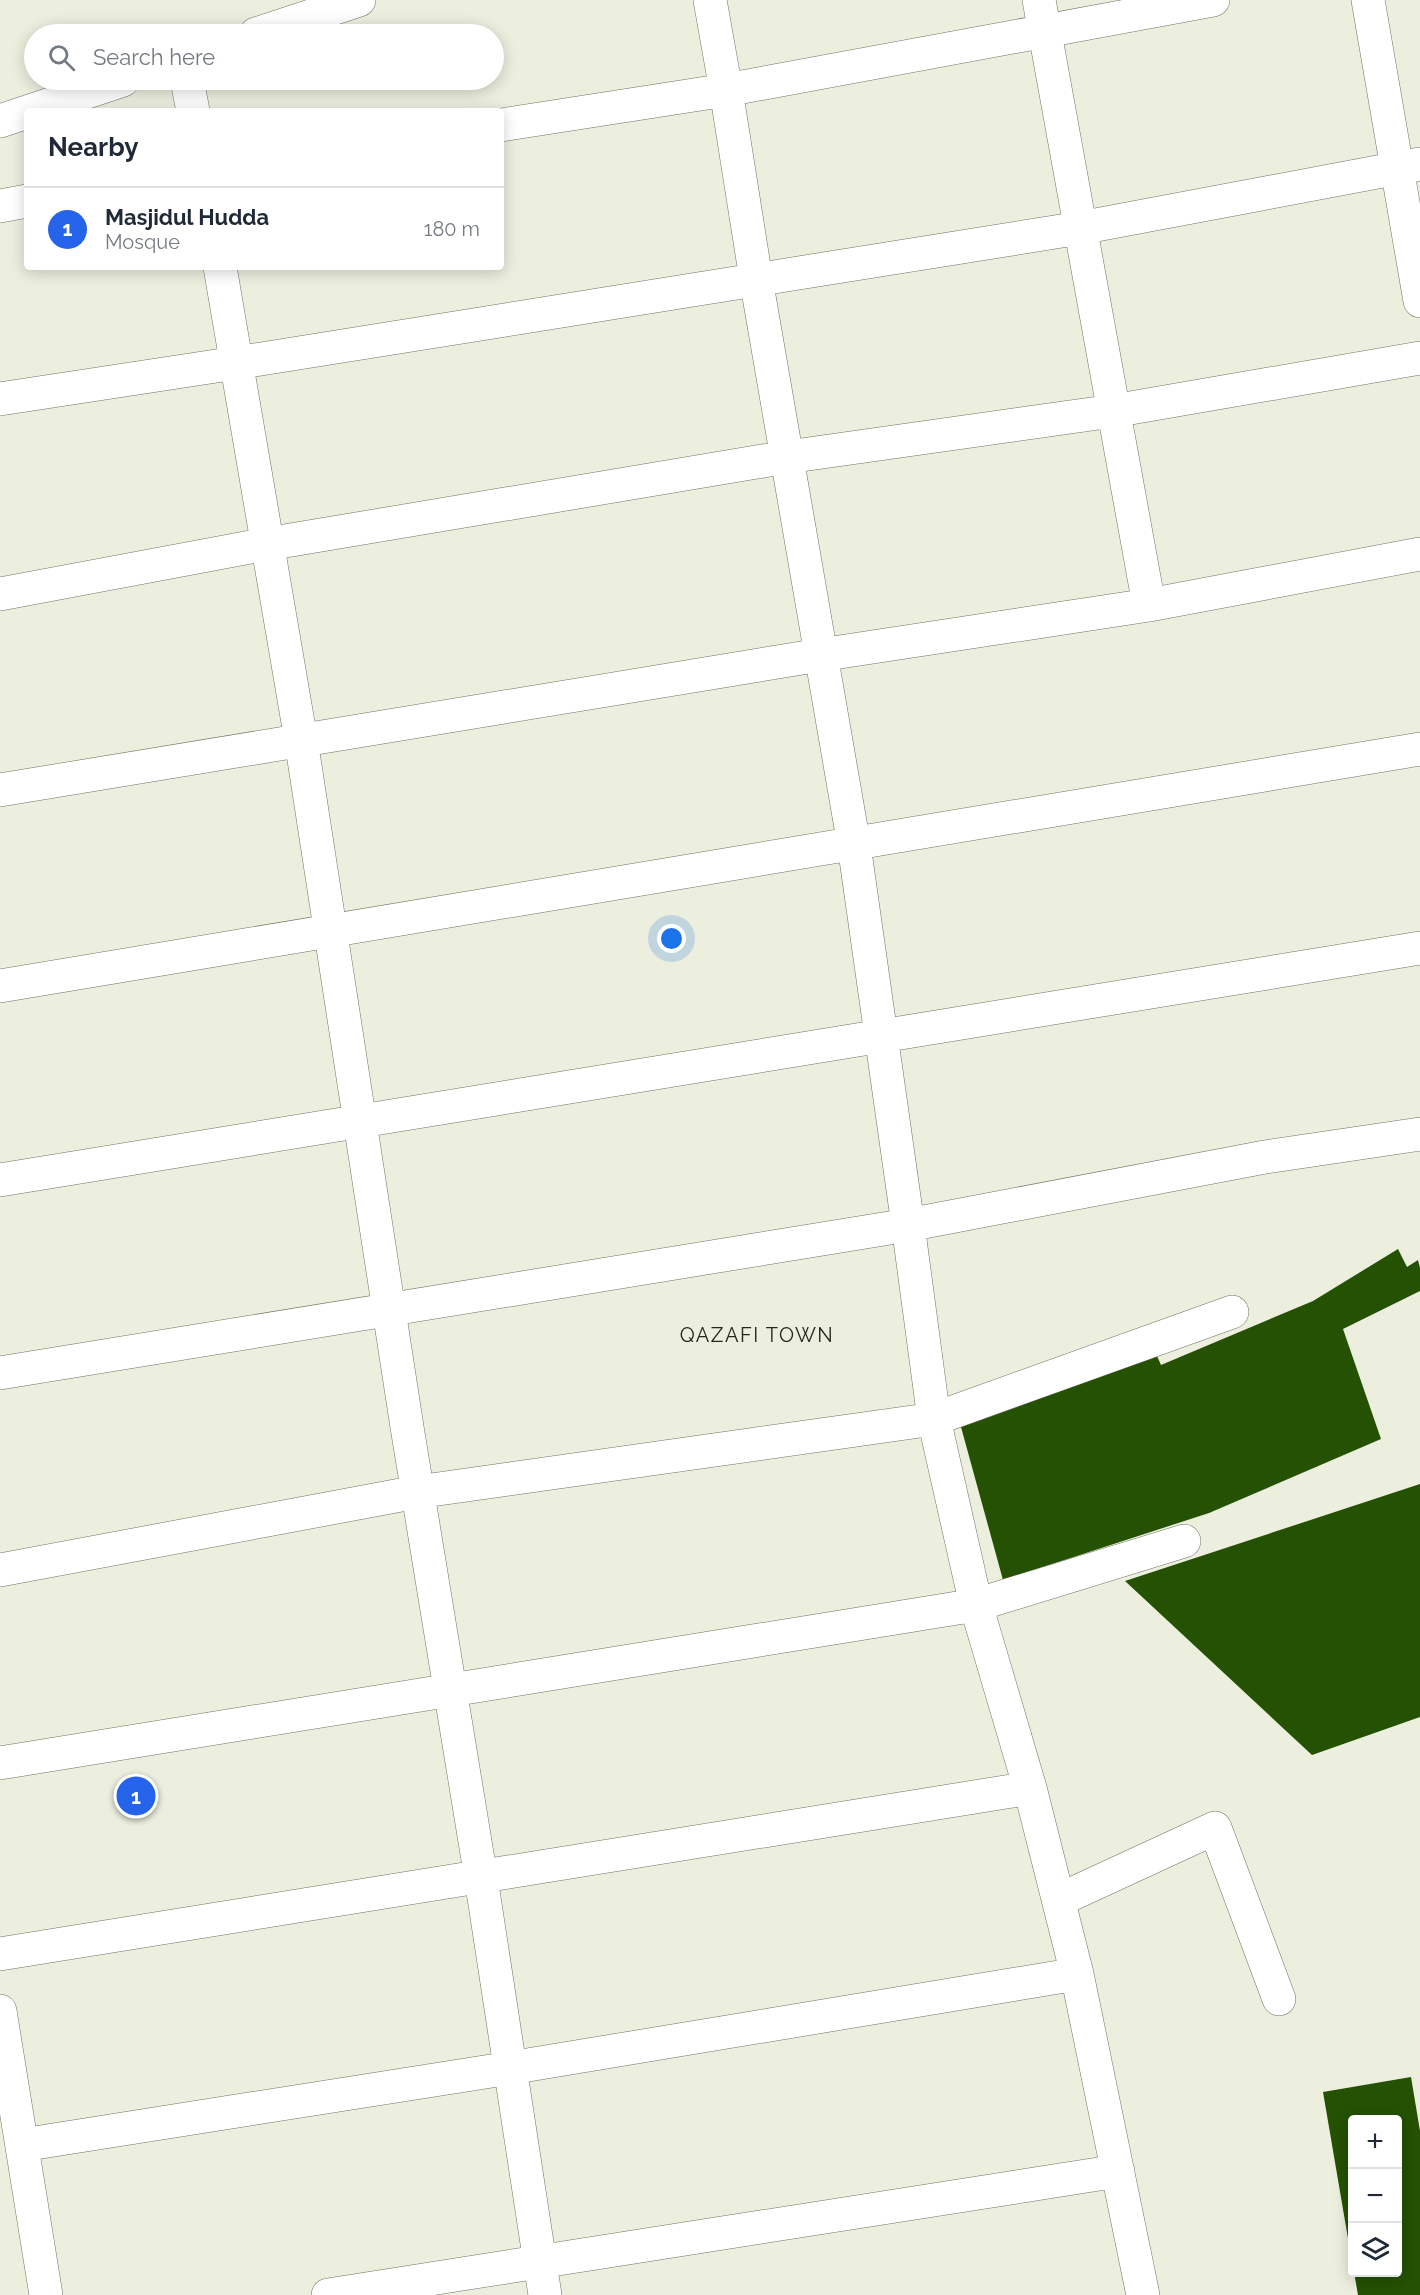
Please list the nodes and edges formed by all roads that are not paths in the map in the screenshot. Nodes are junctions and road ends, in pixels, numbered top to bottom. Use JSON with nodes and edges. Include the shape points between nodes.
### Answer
{"nodes":[{"id":1,"x":359,"y":0,"type":"edge"},
{"id":2,"x":710,"y":0,"type":"edge"},
{"id":3,"x":1214,"y":0,"type":"edge"},
{"id":4,"x":1368,"y":0,"type":"edge"},
{"id":5,"x":1041,"y":16,"type":"edge"},
{"id":6,"x":286,"y":24,"type":"edge"},
{"id":7,"x":94,"y":90,"type":"edge"},
{"id":8,"x":190,"y":90,"type":"edge"},
{"id":9,"x":726,"y":90,"type":"junction"},
{"id":10,"x":41,"y":108,"type":"edge"},
{"id":11,"x":193,"y":108,"type":"edge"},
{"id":12,"x":24,"y":114,"type":"edge"},
{"id":13,"x":0,"y":121,"type":"edge"},
{"id":14,"x":504,"y":125,"type":"edge"},
{"id":15,"x":1408,"y":166,"type":"edge"},
{"id":16,"x":24,"y":202,"type":"edge"},
{"id":17,"x":0,"y":206,"type":"edge"},
{"id":18,"x":1080,"y":228,"type":"junction"},
{"id":19,"x":220,"y":270,"type":"edge"},
{"id":20,"x":756,"y":279,"type":"junction"},
{"id":21,"x":1420,"y":301,"type":"edge"},
{"id":22,"x":1420,"y":358,"type":"edge"},
{"id":23,"x":236,"y":363,"type":"junction"},
{"id":24,"x":0,"y":399,"type":"edge"},
{"id":25,"x":1113,"y":411,"type":"junction"},
{"id":26,"x":788,"y":458,"type":"junction"},
{"id":27,"x":267,"y":544,"type":"junction"},
{"id":28,"x":1420,"y":554,"type":"edge"},
{"id":29,"x":0,"y":594,"type":"edge"},
{"id":30,"x":1149,"y":606,"type":"junction"},
{"id":31,"x":820,"y":655,"type":"junction"},
{"id":32,"x":301,"y":740,"type":"junction"},
{"id":33,"x":1420,"y":748,"type":"edge"},
{"id":34,"x":0,"y":790,"type":"edge"},
{"id":35,"x":854,"y":844,"type":"junction"},
{"id":36,"x":330,"y":929,"type":"junction"},
{"id":37,"x":1420,"y":948,"type":"edge"},
{"id":38,"x":0,"y":986,"type":"edge"},
{"id":39,"x":882,"y":1035,"type":"junction"},
{"id":40,"x":360,"y":1121,"type":"junction"},
{"id":41,"x":1420,"y":1134,"type":"edge"},
{"id":42,"x":0,"y":1180,"type":"edge"},
{"id":43,"x":908,"y":1225,"type":"junction"},
{"id":44,"x":389,"y":1310,"type":"junction"},
{"id":45,"x":1232,"y":1312,"type":"dead end"},
{"id":46,"x":0,"y":1373,"type":"edge"},
{"id":47,"x":934,"y":1419,"type":"junction"},
{"id":48,"x":417,"y":1492,"type":"junction"},
{"id":49,"x":1184,"y":1541,"type":"dead end"},
{"id":50,"x":0,"y":1570,"type":"edge"},
{"id":51,"x":976,"y":1605,"type":"junction"},
{"id":52,"x":449,"y":1692,"type":"junction"},
{"id":53,"x":0,"y":1763,"type":"edge"},
{"id":54,"x":1030,"y":1788,"type":"junction"},
{"id":55,"x":480,"y":1878,"type":"junction"},
{"id":56,"x":1059,"y":1900,"type":"junction"},
{"id":57,"x":0,"y":1954,"type":"edge"},
{"id":58,"x":1077,"y":1974,"type":"junction"},
{"id":59,"x":1279,"y":1999,"type":"dead end"},
{"id":60,"x":0,"y":2011,"type":"edge"},
{"id":61,"x":510,"y":2068,"type":"junction"},
{"id":62,"x":22,"y":2145,"type":"junction"},
{"id":63,"x":1118,"y":2171,"type":"junction"},
{"id":64,"x":540,"y":2262,"type":"junction"},
{"id":65,"x":46,"y":2295,"type":"edge"},
{"id":66,"x":328,"y":2295,"type":"edge"},
{"id":67,"x":545,"y":2295,"type":"edge"},
{"id":68,"x":1143,"y":2295,"type":"edge"}],
"edges":[{"from":1,"to":6,"type":"street"},
{"from":2,"to":9,"type":"street"},
{"from":3,"to":5,"type":"street"},
{"from":4,"to":15,"type":"street"},
{"from":5,"to":9,"type":"street"},
{"from":5,"to":18,"type":"street"},
{"from":7,"to":10,"type":"street"},
{"from":8,"to":11,"type":"street"},
{"from":9,"to":14,"type":"street"},
{"from":9,"to":20,"type":"street"},
{"from":12,"to":13,"type":"street"},
{"from":15,"to":18,"type":"street"},
{"from":15,"to":21,"type":"street"},
{"from":16,"to":17,"type":"street"},
{"from":18,"to":20,"type":"street"},
{"from":18,"to":25,"type":"street"},
{"from":19,"to":23,"type":"street"},
{"from":20,"to":23,"type":"street"},
{"from":20,"to":26,"type":"street"},
{"from":22,"to":25,"type":"street"},
{"from":23,"to":24,"type":"street"},
{"from":23,"to":27,"type":"street"},
{"from":25,"to":26,"type":"street"},
{"from":25,"to":30,"type":"street"},
{"from":26,"to":27,"type":"street"},
{"from":26,"to":31,"type":"street"},
{"from":27,"to":29,"type":"street"},
{"from":27,"to":32,"type":"street"},
{"from":28,"to":30,"type":"street"},
{"from":30,"to":31,"type":"street"},
{"from":31,"to":32,"type":"street"},
{"from":31,"to":35,"type":"street"},
{"from":32,"to":34,"type":"street"},
{"from":32,"to":36,"type":"street"},
{"from":33,"to":35,"type":"street"},
{"from":35,"to":36,"type":"street"},
{"from":35,"to":39,"type":"street"},
{"from":36,"to":38,"type":"street"},
{"from":36,"to":40,"type":"street"},
{"from":37,"to":39,"type":"street"},
{"from":39,"to":40,"type":"street"},
{"from":39,"to":43,"type":"street"},
{"from":40,"to":42,"type":"street"},
{"from":40,"to":44,"type":"street"},
{"from":41,"to":43,"type":"street","via":[[1265,1157]]},
{"from":43,"to":44,"type":"street"},
{"from":43,"to":47,"type":"street"},
{"from":44,"to":46,"type":"street"},
{"from":44,"to":48,"type":"street"},
{"from":45,"to":47,"type":"street"},
{"from":47,"to":48,"type":"street"},
{"from":47,"to":51,"type":"street"},
{"from":48,"to":50,"type":"street"},
{"from":48,"to":52,"type":"street"},
{"from":49,"to":51,"type":"street"},
{"from":51,"to":52,"type":"street"},
{"from":51,"to":54,"type":"street"},
{"from":52,"to":53,"type":"street"},
{"from":52,"to":55,"type":"street"},
{"from":54,"to":55,"type":"street"},
{"from":54,"to":56,"type":"street"},
{"from":55,"to":57,"type":"street"},
{"from":55,"to":61,"type":"street"},
{"from":56,"to":58,"type":"street"},
{"from":56,"to":59,"type":"street","via":[[1215,1828]]},
{"from":58,"to":61,"type":"street"},
{"from":58,"to":63,"type":"street"},
{"from":60,"to":62,"type":"street"},
{"from":61,"to":62,"type":"street"},
{"from":61,"to":64,"type":"street"},
{"from":62,"to":65,"type":"street"},
{"from":63,"to":64,"type":"street"},
{"from":63,"to":68,"type":"street"},
{"from":64,"to":66,"type":"street"},
{"from":64,"to":67,"type":"street"}]}
